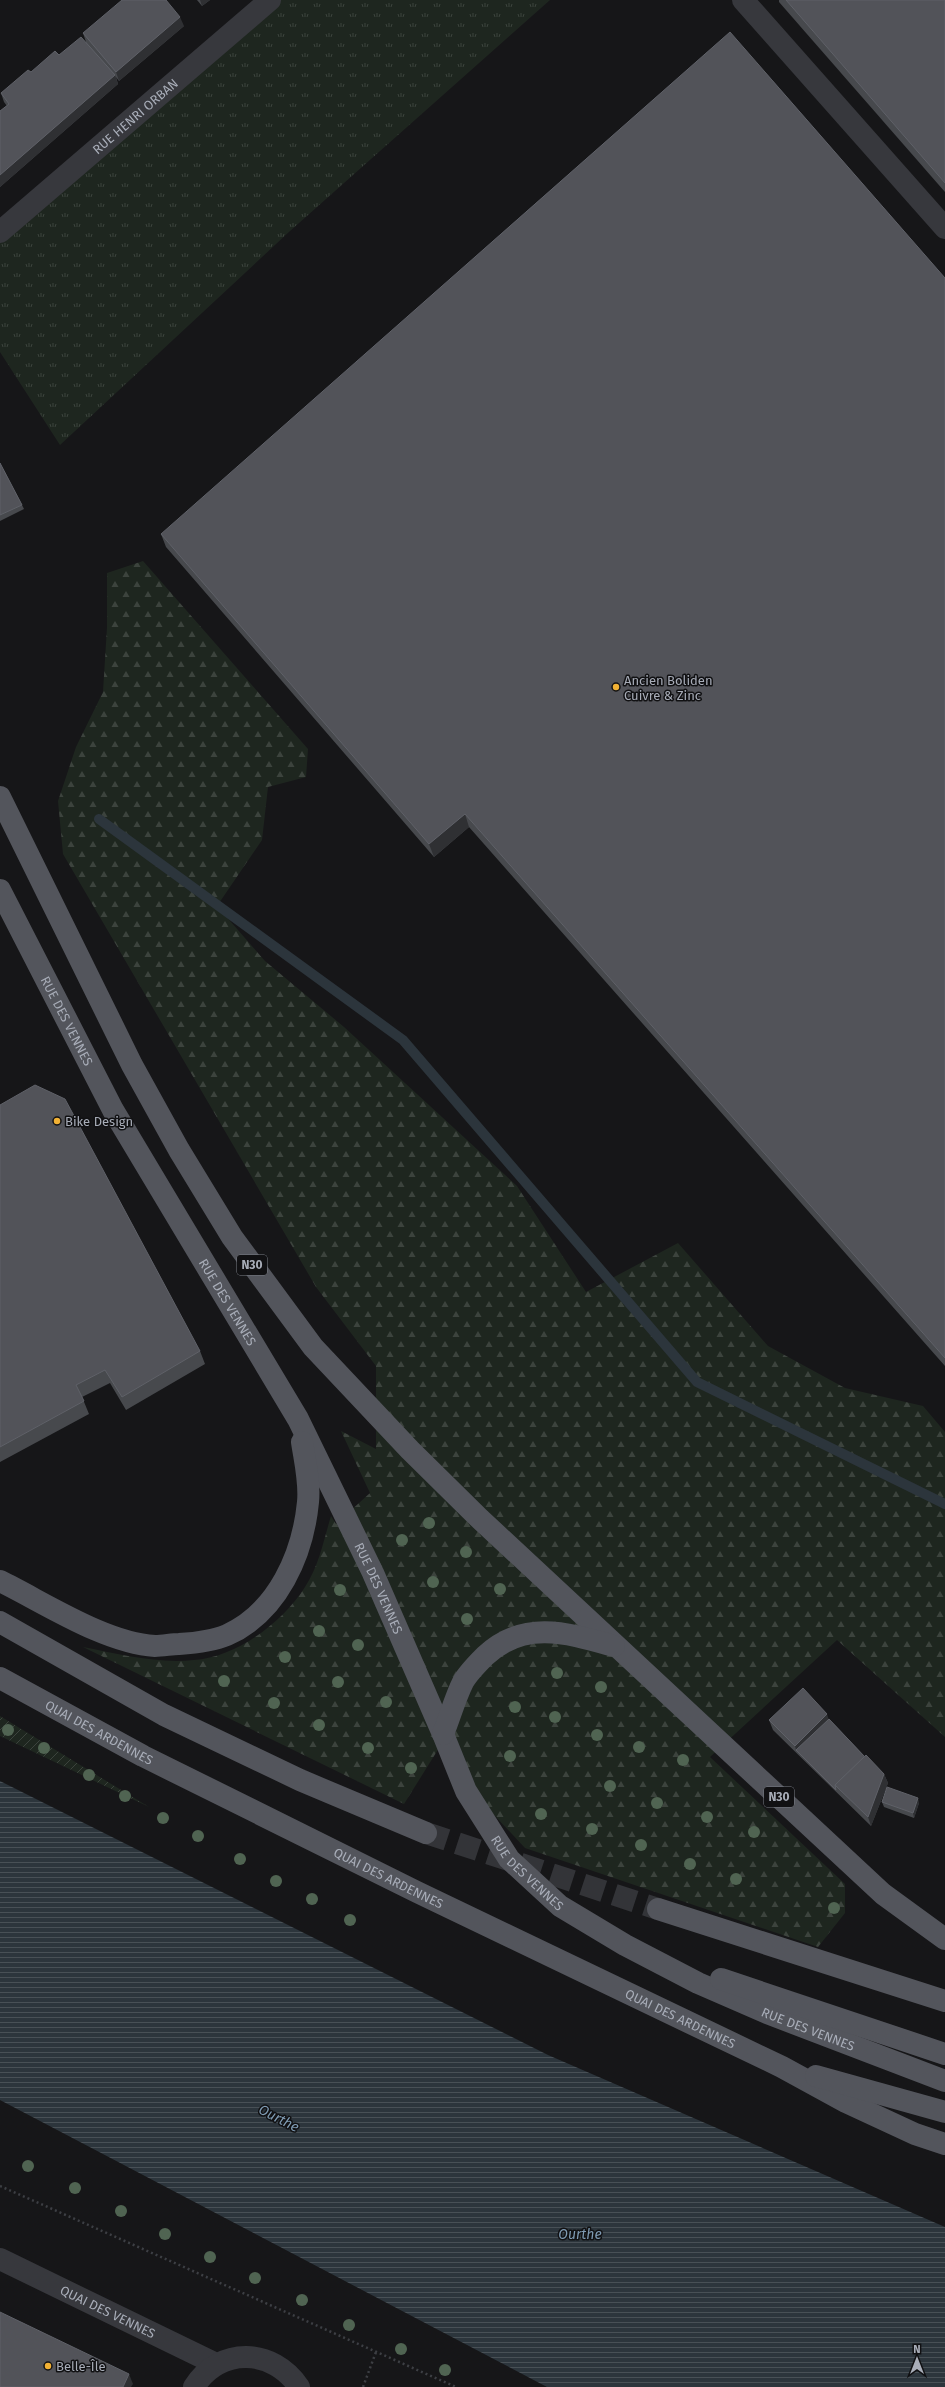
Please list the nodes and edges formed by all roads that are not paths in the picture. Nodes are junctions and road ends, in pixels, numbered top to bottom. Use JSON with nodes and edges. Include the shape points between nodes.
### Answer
{"nodes":[{"id":1,"x":270,"y":0,"type":"edge"},
{"id":2,"x":743,"y":0,"type":"edge"},
{"id":3,"x":945,"y":228,"type":"edge"},
{"id":4,"x":0,"y":232,"type":"edge"},
{"id":5,"x":0,"y":797,"type":"edge"},
{"id":6,"x":0,"y":890,"type":"edge"},
{"id":7,"x":298,"y":1419,"type":"junction"},
{"id":8,"x":0,"y":1581,"type":"edge"},
{"id":9,"x":0,"y":1622,"type":"edge"},
{"id":10,"x":619,"y":1648,"type":"junction"},
{"id":11,"x":0,"y":1678,"type":"edge"},
{"id":12,"x":443,"y":1734,"type":"junction"},
{"id":13,"x":426,"y":1833,"type":"tunnel mouth"},
{"id":14,"x":658,"y":1909,"type":"tunnel mouth"},
{"id":15,"x":945,"y":1938,"type":"edge"},
{"id":16,"x":633,"y":1949,"type":"junction"},
{"id":17,"x":945,"y":2000,"type":"edge"},
{"id":18,"x":945,"y":2054,"type":"edge"},
{"id":19,"x":782,"y":2067,"type":"junction"},
{"id":20,"x":945,"y":2081,"type":"edge"},
{"id":21,"x":945,"y":2112,"type":"edge"},
{"id":22,"x":945,"y":2144,"type":"edge"},
{"id":23,"x":0,"y":2259,"type":"edge"},
{"id":24,"x":216,"y":2364,"type":"junction"},
{"id":25,"x":194,"y":2387,"type":"edge"},
{"id":26,"x":299,"y":2387,"type":"edge"}],
"edges":[{"from":1,"to":4,"type":"street","name":"RUE HENRI ORBAN"},
{"from":2,"to":3,"type":"street"},
{"from":5,"to":10,"type":"main road","number":"N30","via":[[132,1065],[183,1157],[255,1270],[313,1347],[345,1382],[475,1513]]},
{"from":6,"to":7,"type":"main road","name":"RUE DES VENNES","via":[[113,1110]]},
{"from":7,"to":8,"type":"main road","via":[[307,1473],[308,1501],[302,1538],[291,1569],[271,1600],[247,1624],[226,1636],[194,1643],[155,1646],[104,1634]]},
{"from":7,"to":12,"type":"main road","name":"RUE DES VENNES","via":[[373,1574]]},
{"from":9,"to":13,"type":"main road","via":[[164,1715],[300,1780]]},
{"from":10,"to":12,"type":"main road","via":[[575,1635],[541,1631],[514,1636],[492,1649],[468,1676]]},
{"from":10,"to":15,"type":"main road","number":"N30","via":[[883,1894]]},
{"from":11,"to":19,"type":"main road","name":"QUAI DES ARDENNES","via":[[150,1760],[417,1892]]},
{"from":12,"to":16,"type":"main road","name":"RUE DES VENNES","via":[[466,1791],[509,1859],[560,1906]]},
{"from":14,"to":17,"type":"main road"},
{"from":16,"to":18,"type":"main road"},
{"from":16,"to":20,"type":"main road","name":"RUE DES VENNES","via":[[698,1983],[768,2014]]},
{"from":19,"to":21,"type":"main road","name":"QUAI DES ARDENNES"},
{"from":19,"to":22,"type":"main road","name":"QUAI DES ARDENNES","via":[[846,2102],[915,2134]]},
{"from":23,"to":24,"type":"street","name":"QUAI DES VENNES"},
{"from":24,"to":25,"type":"street","via":[[200,2377]]},
{"from":24,"to":26,"type":"street","via":[[235,2357],[256,2357],[275,2363],[291,2375]]}]}
